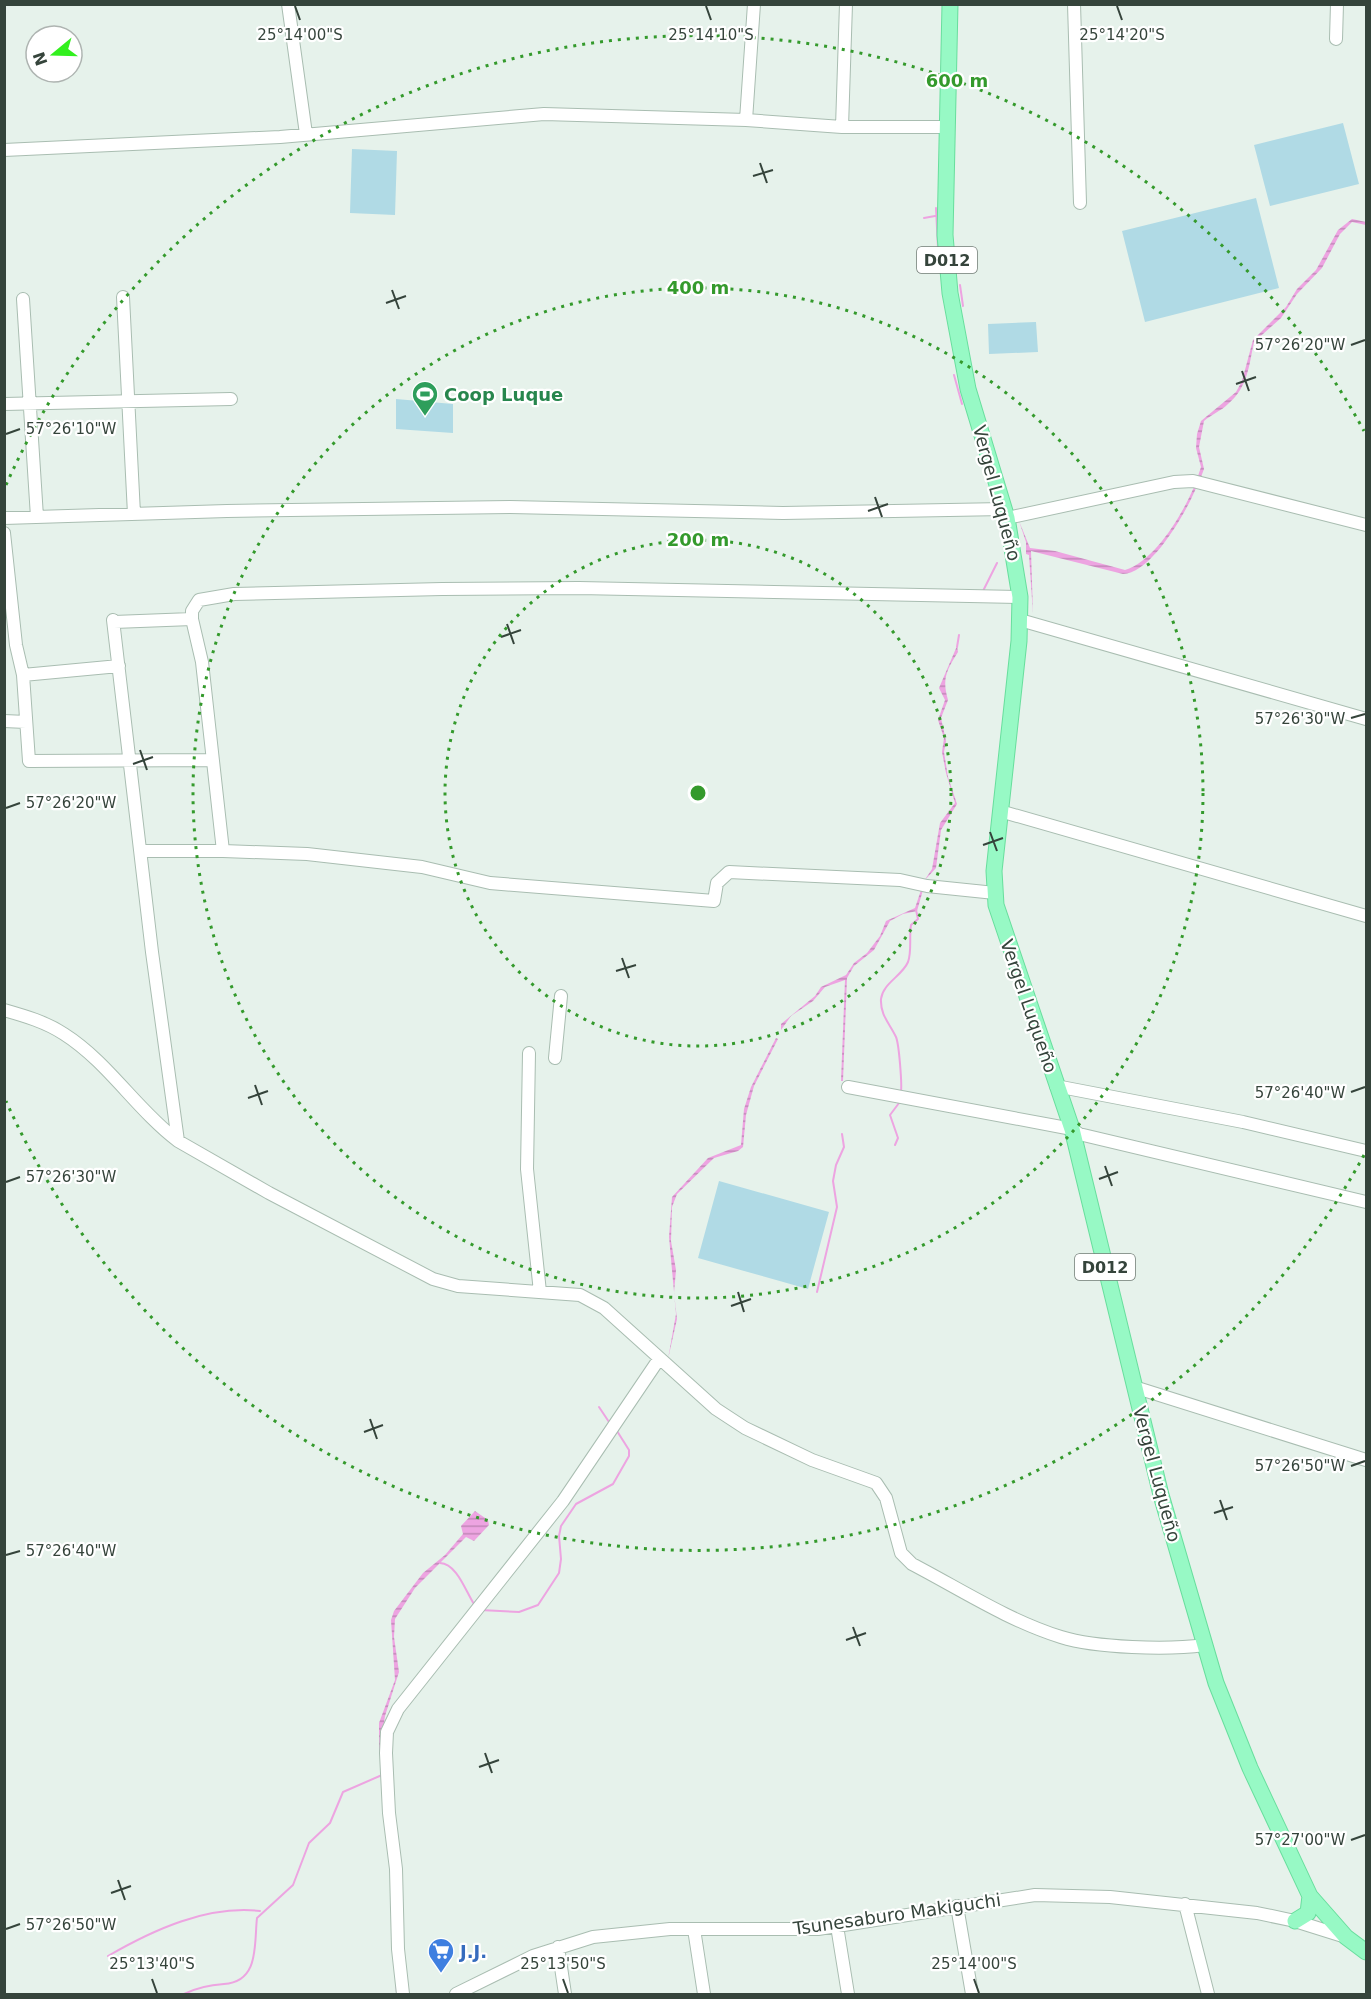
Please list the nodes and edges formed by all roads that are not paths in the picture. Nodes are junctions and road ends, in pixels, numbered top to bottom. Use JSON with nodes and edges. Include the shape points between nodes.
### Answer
{"nodes":[{"id":1,"x":288,"y":4,"type":"edge"},
{"id":2,"x":754,"y":4,"type":"edge"},
{"id":3,"x":846,"y":4,"type":"edge"},
{"id":4,"x":950,"y":4,"type":"edge"},
{"id":5,"x":1074,"y":4,"type":"edge"},
{"id":6,"x":1337,"y":4,"type":"edge"},
{"id":7,"x":1336,"y":39,"type":"dead end"},
{"id":8,"x":746,"y":120,"type":"junction"},
{"id":9,"x":842,"y":127,"type":"junction"},
{"id":10,"x":941,"y":127,"type":"junction"},
{"id":11,"x":306,"y":134,"type":"junction"},
{"id":12,"x":4,"y":150,"type":"edge"},
{"id":13,"x":1080,"y":203,"type":"dead end"},
{"id":14,"x":123,"y":297,"type":"dead end"},
{"id":15,"x":23,"y":299,"type":"dead end"},
{"id":16,"x":231,"y":399,"type":"dead end"},
{"id":17,"x":128,"y":401,"type":"junction"},
{"id":18,"x":4,"y":404,"type":"edge"},
{"id":19,"x":30,"y":404,"type":"junction"},
{"id":20,"x":134,"y":514,"type":"junction"},
{"id":21,"x":1006,"y":514,"type":"junction"},
{"id":22,"x":37,"y":517,"type":"junction"},
{"id":23,"x":4,"y":518,"type":"edge"},
{"id":24,"x":1366,"y":525,"type":"edge"},
{"id":25,"x":4,"y":533,"type":"edge"},
{"id":26,"x":1020,"y":597,"type":"junction"},
{"id":27,"x":192,"y":619,"type":"junction"},
{"id":28,"x":1020,"y":620,"type":"junction"},
{"id":29,"x":120,"y":666,"type":"junction"},
{"id":30,"x":23,"y":675,"type":"junction"},
{"id":31,"x":1366,"y":719,"type":"edge"},
{"id":32,"x":4,"y":721,"type":"edge"},
{"id":33,"x":26,"y":722,"type":"junction"},
{"id":34,"x":213,"y":760,"type":"junction"},
{"id":35,"x":132,"y":761,"type":"junction"},
{"id":36,"x":1000,"y":811,"type":"junction"},
{"id":37,"x":223,"y":850,"type":"junction"},
{"id":38,"x":142,"y":851,"type":"junction"},
{"id":39,"x":995,"y":893,"type":"junction"},
{"id":40,"x":1366,"y":916,"type":"edge"},
{"id":41,"x":561,"y":996,"type":"dead end"},
{"id":42,"x":4,"y":1010,"type":"edge"},
{"id":43,"x":529,"y":1053,"type":"dead end"},
{"id":44,"x":555,"y":1058,"type":"dead end"},
{"id":45,"x":1056,"y":1086,"type":"junction"},
{"id":46,"x":848,"y":1088,"type":"dead end"},
{"id":47,"x":1072,"y":1129,"type":"junction"},
{"id":48,"x":178,"y":1141,"type":"junction"},
{"id":49,"x":1366,"y":1151,"type":"edge"},
{"id":50,"x":1366,"y":1202,"type":"edge"},
{"id":51,"x":540,"y":1292,"type":"junction"},
{"id":52,"x":659,"y":1359,"type":"junction"},
{"id":53,"x":1134,"y":1387,"type":"junction"},
{"id":54,"x":1366,"y":1460,"type":"edge"},
{"id":55,"x":1204,"y":1645,"type":"junction"},
{"id":56,"x":1310,"y":1896,"type":"junction"},
{"id":57,"x":1185,"y":1904,"type":"junction"},
{"id":58,"x":957,"y":1906,"type":"junction"},
{"id":59,"x":1295,"y":1921,"type":"junction"},
{"id":60,"x":837,"y":1926,"type":"junction"},
{"id":61,"x":694,"y":1929,"type":"junction"},
{"id":62,"x":1346,"y":1937,"type":"junction"},
{"id":63,"x":558,"y":1947,"type":"junction"},
{"id":64,"x":1366,"y":1952,"type":"edge"},
{"id":65,"x":403,"y":1995,"type":"edge"},
{"id":66,"x":456,"y":1995,"type":"edge"},
{"id":67,"x":565,"y":1995,"type":"edge"},
{"id":68,"x":704,"y":1995,"type":"edge"},
{"id":69,"x":848,"y":1995,"type":"edge"},
{"id":70,"x":972,"y":1995,"type":"edge"},
{"id":71,"x":1208,"y":1995,"type":"edge"}],
"edges":[{"from":1,"to":11,"type":"street"},
{"from":2,"to":8,"type":"street"},
{"from":3,"to":9,"type":"street"},
{"from":4,"to":10,"type":"main road","name":"Vergel Luqueño","number":"D012"},
{"from":5,"to":13,"type":"street"},
{"from":6,"to":7,"type":"street"},
{"from":8,"to":9,"type":"street"},
{"from":8,"to":11,"type":"street","via":[[544,114]]},
{"from":9,"to":10,"type":"street"},
{"from":10,"to":21,"type":"main road","name":"Vergel Luqueño","number":"D012","via":[[952,311],[968,389]]},
{"from":11,"to":12,"type":"street"},
{"from":14,"to":17,"type":"street"},
{"from":15,"to":19,"type":"street"},
{"from":16,"to":17,"type":"street"},
{"from":17,"to":19,"type":"street"},
{"from":17,"to":20,"type":"street"},
{"from":18,"to":19,"type":"street"},
{"from":19,"to":22,"type":"street"},
{"from":20,"to":21,"type":"street","via":[[499,507]]},
{"from":20,"to":22,"type":"street"},
{"from":21,"to":24,"type":"street","via":[[1193,481]]},
{"from":21,"to":26,"type":"main road","name":"Vergel Luqueño","number":"D012"},
{"from":22,"to":23,"type":"street"},
{"from":25,"to":30,"type":"street"},
{"from":26,"to":27,"type":"street","via":[[579,588],[234,594],[199,600]]},
{"from":26,"to":28,"type":"main road","name":"Vergel Luqueño","number":"D012"},
{"from":27,"to":29,"type":"street","via":[[113,621]]},
{"from":27,"to":34,"type":"street","via":[[202,662]]},
{"from":28,"to":31,"type":"street"},
{"from":28,"to":36,"type":"main road","name":"Vergel Luqueño","number":"D012"},
{"from":29,"to":30,"type":"street"},
{"from":29,"to":35,"type":"street"},
{"from":30,"to":33,"type":"street"},
{"from":32,"to":33,"type":"street"},
{"from":33,"to":35,"type":"street","via":[[29,761]]},
{"from":34,"to":35,"type":"street"},
{"from":34,"to":37,"type":"street"},
{"from":35,"to":38,"type":"street"},
{"from":36,"to":39,"type":"main road","name":"Vergel Luqueño","number":"D012"},
{"from":36,"to":40,"type":"street"},
{"from":37,"to":38,"type":"street"},
{"from":37,"to":39,"type":"street","via":[[318,855],[422,867],[490,883],[676,899],[714,901],[717,883],[729,872],[900,880]]},
{"from":38,"to":48,"type":"street"},
{"from":39,"to":45,"type":"main road","name":"Vergel Luqueño","number":"D012","via":[[1000,919]]},
{"from":41,"to":44,"type":"street"},
{"from":42,"to":48,"type":"street","via":[[44,1023],[80,1045]]},
{"from":43,"to":51,"type":"street","via":[[527,1169]]},
{"from":45,"to":47,"type":"main road","name":"Vergel Luqueño","number":"D012"},
{"from":45,"to":49,"type":"street","via":[[1243,1122]]},
{"from":46,"to":47,"type":"street"},
{"from":47,"to":50,"type":"street","via":[[1079,1134]]},
{"from":47,"to":53,"type":"main road","name":"Vergel Luqueño","number":"D012"},
{"from":48,"to":51,"type":"street","via":[[433,1279],[458,1286]]},
{"from":51,"to":52,"type":"street","via":[[580,1295],[604,1308]]},
{"from":52,"to":55,"type":"street","via":[[716,1409],[745,1428],[793,1452],[876,1483],[886,1498],[900,1553],[944,1581],[1035,1628],[1064,1638],[1137,1646]]},
{"from":52,"to":65,"type":"street","via":[[563,1501],[398,1710],[387,1732]]},
{"from":53,"to":54,"type":"street"},
{"from":53,"to":55,"type":"main road","name":"Vergel Luqueño","number":"D012"},
{"from":55,"to":56,"type":"main road","name":"Vergel Luqueño","number":"D012","via":[[1250,1768]]},
{"from":56,"to":59,"type":"main road","via":[[1308,1913]]},
{"from":56,"to":62,"type":"main road","name":"Vergel Luqueño","number":"D012"},
{"from":57,"to":58,"type":"street","name":"Tsunesaburo Makiguchi","via":[[1035,1895]]},
{"from":57,"to":59,"type":"street","name":"Tsunesaburo Makiguchi"},
{"from":57,"to":71,"type":"street"},
{"from":58,"to":60,"type":"street","name":"Tsunesaburo Makiguchi"},
{"from":58,"to":70,"type":"street"},
{"from":59,"to":62,"type":"street","name":"Tsunesaburo Makiguchi"},
{"from":60,"to":61,"type":"street","name":"Tsunesaburo Makiguchi","via":[[793,1930]]},
{"from":60,"to":69,"type":"street"},
{"from":61,"to":63,"type":"street","name":"Tsunesaburo Makiguchi","via":[[622,1933]]},
{"from":61,"to":68,"type":"street"},
{"from":62,"to":64,"type":"main road","name":"Vergel Luqueño","number":"D012"},
{"from":63,"to":66,"type":"street","name":"Tsunesaburo Makiguchi"},
{"from":63,"to":67,"type":"street"}]}
